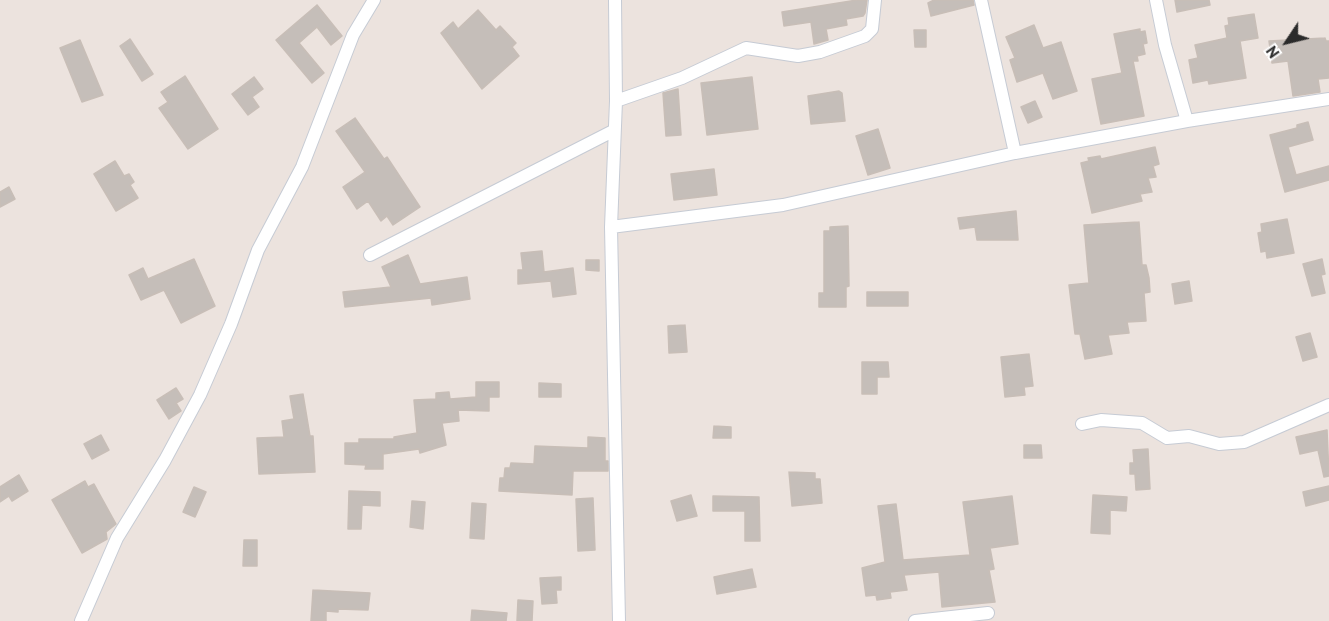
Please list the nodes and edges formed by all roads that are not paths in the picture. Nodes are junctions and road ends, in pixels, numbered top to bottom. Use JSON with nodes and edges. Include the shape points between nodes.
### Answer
{"nodes":[{"id":1,"x":374,"y":0,"type":"edge"},
{"id":2,"x":615,"y":0,"type":"edge"},
{"id":3,"x":875,"y":0,"type":"edge"},
{"id":4,"x":981,"y":0,"type":"edge"},
{"id":5,"x":1156,"y":0,"type":"edge"},
{"id":6,"x":1329,"y":99,"type":"edge"},
{"id":7,"x":616,"y":101,"type":"junction"},
{"id":8,"x":1187,"y":121,"type":"junction"},
{"id":9,"x":613,"y":132,"type":"junction"},
{"id":10,"x":1015,"y":153,"type":"junction"},
{"id":11,"x":611,"y":227,"type":"junction"},
{"id":12,"x":370,"y":255,"type":"dead end"},
{"id":13,"x":1329,"y":405,"type":"edge"},
{"id":14,"x":1082,"y":423,"type":"dead end"},
{"id":15,"x":988,"y":613,"type":"dead end"},
{"id":16,"x":81,"y":621,"type":"edge"},
{"id":17,"x":619,"y":621,"type":"edge"},
{"id":18,"x":915,"y":621,"type":"edge"}],
"edges":[{"from":1,"to":16,"type":"street","via":[[353,35],[302,167],[258,250],[200,395],[117,538]]},
{"from":2,"to":7,"type":"street"},
{"from":3,"to":7,"type":"street","via":[[872,29],[865,36],[798,56],[747,48],[682,78]]},
{"from":4,"to":10,"type":"street"},
{"from":5,"to":8,"type":"street"},
{"from":6,"to":8,"type":"street"},
{"from":7,"to":9,"type":"street"},
{"from":8,"to":10,"type":"street"},
{"from":9,"to":11,"type":"street"},
{"from":9,"to":12,"type":"street"},
{"from":10,"to":11,"type":"street","via":[[783,205]]},
{"from":11,"to":17,"type":"street"},
{"from":13,"to":14,"type":"street","via":[[1244,442],[1228,444],[1189,436],[1167,438],[1142,423]]},
{"from":15,"to":18,"type":"street"}]}
